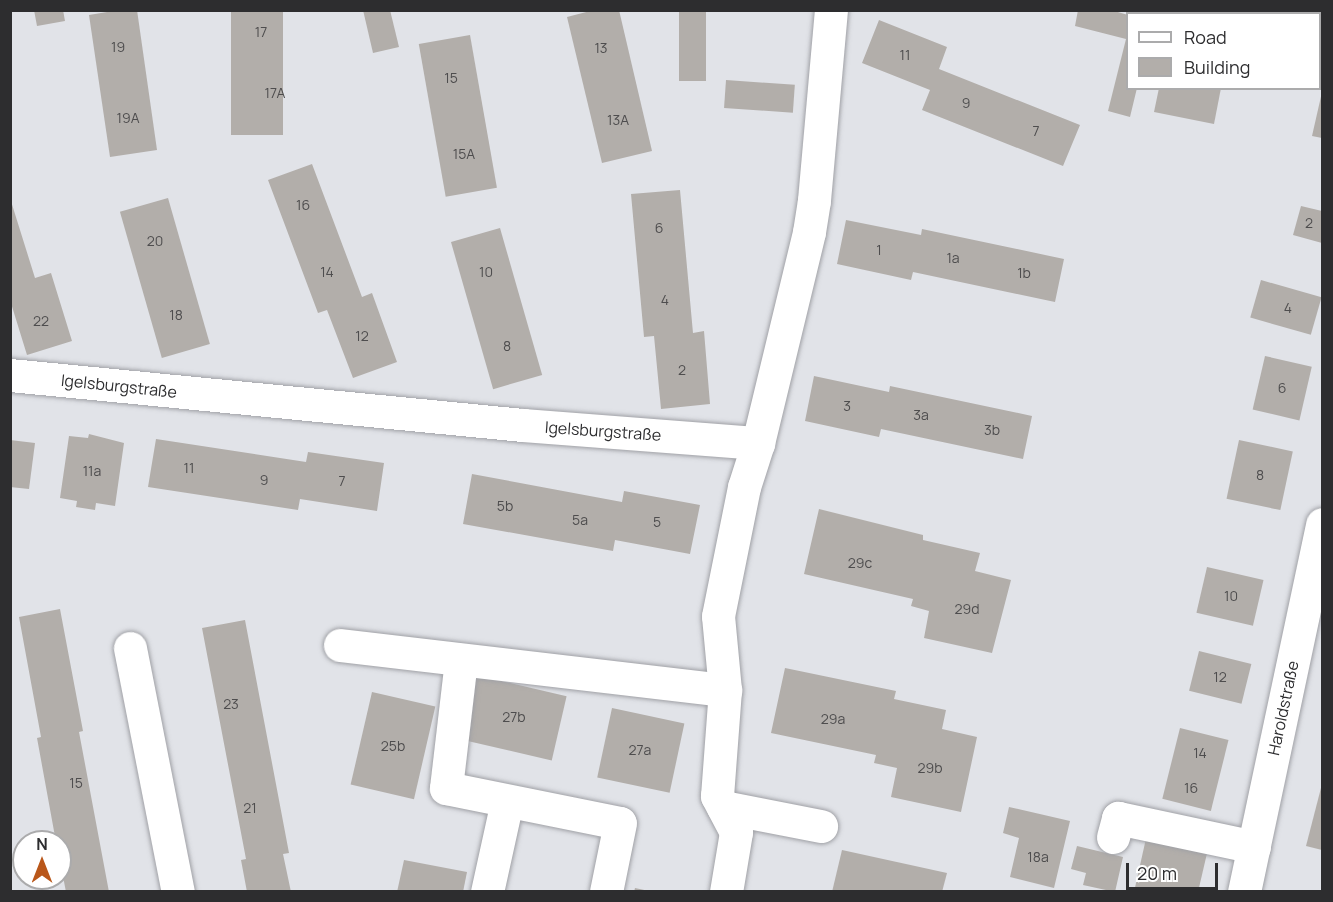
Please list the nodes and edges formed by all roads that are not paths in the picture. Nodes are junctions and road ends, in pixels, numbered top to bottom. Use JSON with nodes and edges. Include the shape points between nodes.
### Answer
{"nodes":[{"id":1,"x":831,"y":10,"type":"edge"},
{"id":2,"x":10,"y":375,"type":"edge"},
{"id":3,"x":759,"y":443,"type":"junction"},
{"id":4,"x":1323,"y":524,"type":"edge"},
{"id":5,"x":340,"y":645,"type":"dead end"},
{"id":6,"x":130,"y":648,"type":"dead end"},
{"id":7,"x":461,"y":660,"type":"junction"},
{"id":8,"x":725,"y":690,"type":"junction"},
{"id":9,"x":507,"y":801,"type":"junction"},
{"id":10,"x":723,"y":807,"type":"junction"},
{"id":11,"x":821,"y":826,"type":"dead end"},
{"id":12,"x":1113,"y":837,"type":"dead end"},
{"id":13,"x":1254,"y":847,"type":"junction"},
{"id":14,"x":178,"y":891,"type":"edge"},
{"id":15,"x":487,"y":891,"type":"edge"},
{"id":16,"x":606,"y":891,"type":"edge"},
{"id":17,"x":726,"y":891,"type":"edge"},
{"id":18,"x":1244,"y":891,"type":"edge"}],
"edges":[{"from":1,"to":3,"type":"street","via":[[809,232]]},
{"from":2,"to":3,"type":"street","name":"Igelsburgstraße","via":[[523,425]]},
{"from":3,"to":8,"type":"street","via":[[744,487],[718,616]]},
{"from":4,"to":13,"type":"street","name":"Haroldstraße"},
{"from":5,"to":7,"type":"street"},
{"from":6,"to":14,"type":"street"},
{"from":7,"to":8,"type":"street"},
{"from":7,"to":9,"type":"street","via":[[446,789]]},
{"from":8,"to":10,"type":"street","via":[[717,796]]},
{"from":9,"to":15,"type":"street"},
{"from":9,"to":16,"type":"street","via":[[620,823]]},
{"from":10,"to":11,"type":"street"},
{"from":10,"to":17,"type":"street","via":[[736,832]]},
{"from":12,"to":13,"type":"street","via":[[1118,818]]},
{"from":13,"to":18,"type":"street","name":"Haroldstraße"}]}
